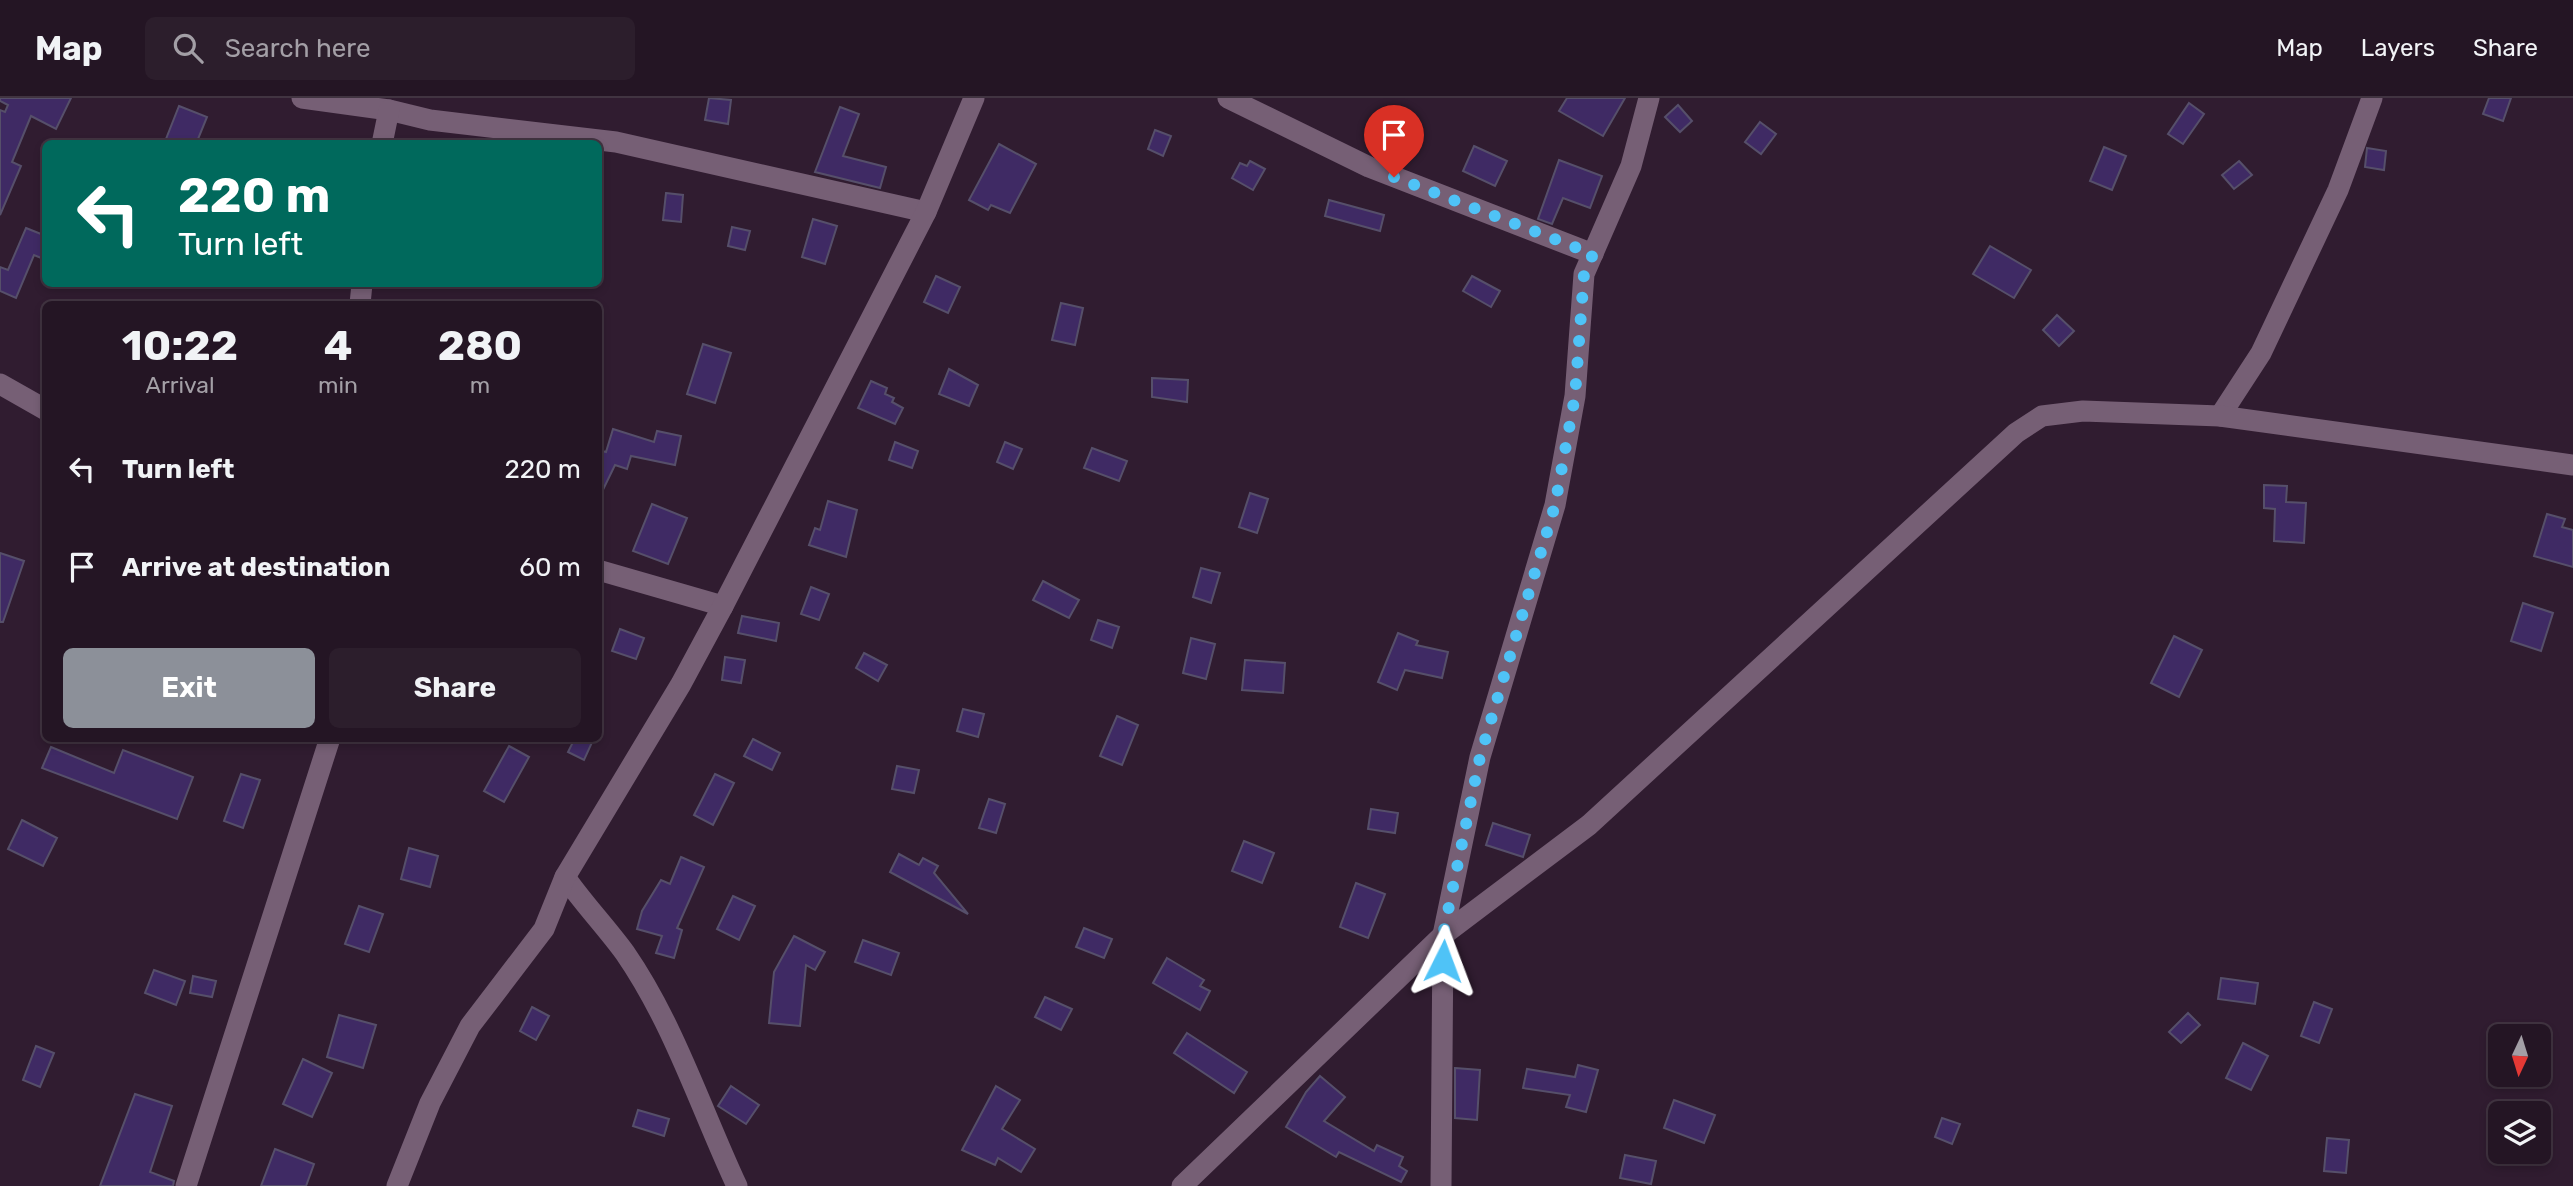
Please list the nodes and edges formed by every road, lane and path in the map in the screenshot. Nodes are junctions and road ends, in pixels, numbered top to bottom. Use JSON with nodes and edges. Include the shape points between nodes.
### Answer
{"nodes":[{"id":1,"x":302,"y":98,"type":"edge"},
{"id":2,"x":974,"y":98,"type":"edge"},
{"id":3,"x":1228,"y":98,"type":"edge"},
{"id":4,"x":1649,"y":98,"type":"edge"},
{"id":5,"x":2372,"y":98,"type":"edge"},
{"id":6,"x":389,"y":110,"type":"junction"},
{"id":7,"x":383,"y":140,"type":"edge"},
{"id":8,"x":599,"y":140,"type":"edge"},
{"id":9,"x":602,"y":140,"type":"edge"},
{"id":10,"x":926,"y":212,"type":"junction"},
{"id":11,"x":1593,"y":254,"type":"junction"},
{"id":12,"x":0,"y":384,"type":"edge"},
{"id":13,"x":42,"y":408,"type":"edge"},
{"id":14,"x":2220,"y":416,"type":"junction"},
{"id":15,"x":2573,"y":465,"type":"edge"},
{"id":16,"x":602,"y":571,"type":"edge"},
{"id":17,"x":723,"y":606,"type":"junction"},
{"id":18,"x":329,"y":742,"type":"edge"},
{"id":19,"x":565,"y":877,"type":"junction"},
{"id":20,"x":1443,"y":935,"type":"junction"},
{"id":21,"x":186,"y":1186,"type":"edge"},
{"id":22,"x":397,"y":1186,"type":"edge"},
{"id":23,"x":737,"y":1186,"type":"edge"},
{"id":24,"x":1182,"y":1186,"type":"edge"},
{"id":25,"x":1441,"y":1186,"type":"edge"}],
"edges":[{"from":1,"to":6,"type":"street"},
{"from":2,"to":10,"type":"street"},
{"from":3,"to":11,"type":"street","via":[[1368,167]]},
{"from":4,"to":11,"type":"street","via":[[1631,166]]},
{"from":5,"to":14,"type":"street","via":[[2338,190],[2261,354]]},
{"from":6,"to":7,"type":"street"},
{"from":6,"to":8,"type":"street","via":[[430,120]]},
{"from":9,"to":10,"type":"street"},
{"from":10,"to":17,"type":"street"},
{"from":11,"to":20,"type":"street","via":[[1584,274],[1575,396],[1555,505],[1480,757]]},
{"from":12,"to":13,"type":"street"},
{"from":14,"to":15,"type":"street"},
{"from":14,"to":20,"type":"street","via":[[2083,411],[2042,416],[2016,433],[1589,825]]},
{"from":16,"to":17,"type":"street"},
{"from":17,"to":19,"type":"street"},
{"from":18,"to":21,"type":"street"},
{"from":19,"to":22,"type":"street","via":[[544,929],[470,1026],[430,1103]]},
{"from":19,"to":23,"type":"street","via":[[624,953],[648,993],[682,1058]]},
{"from":20,"to":24,"type":"street"},
{"from":20,"to":25,"type":"street"}]}
